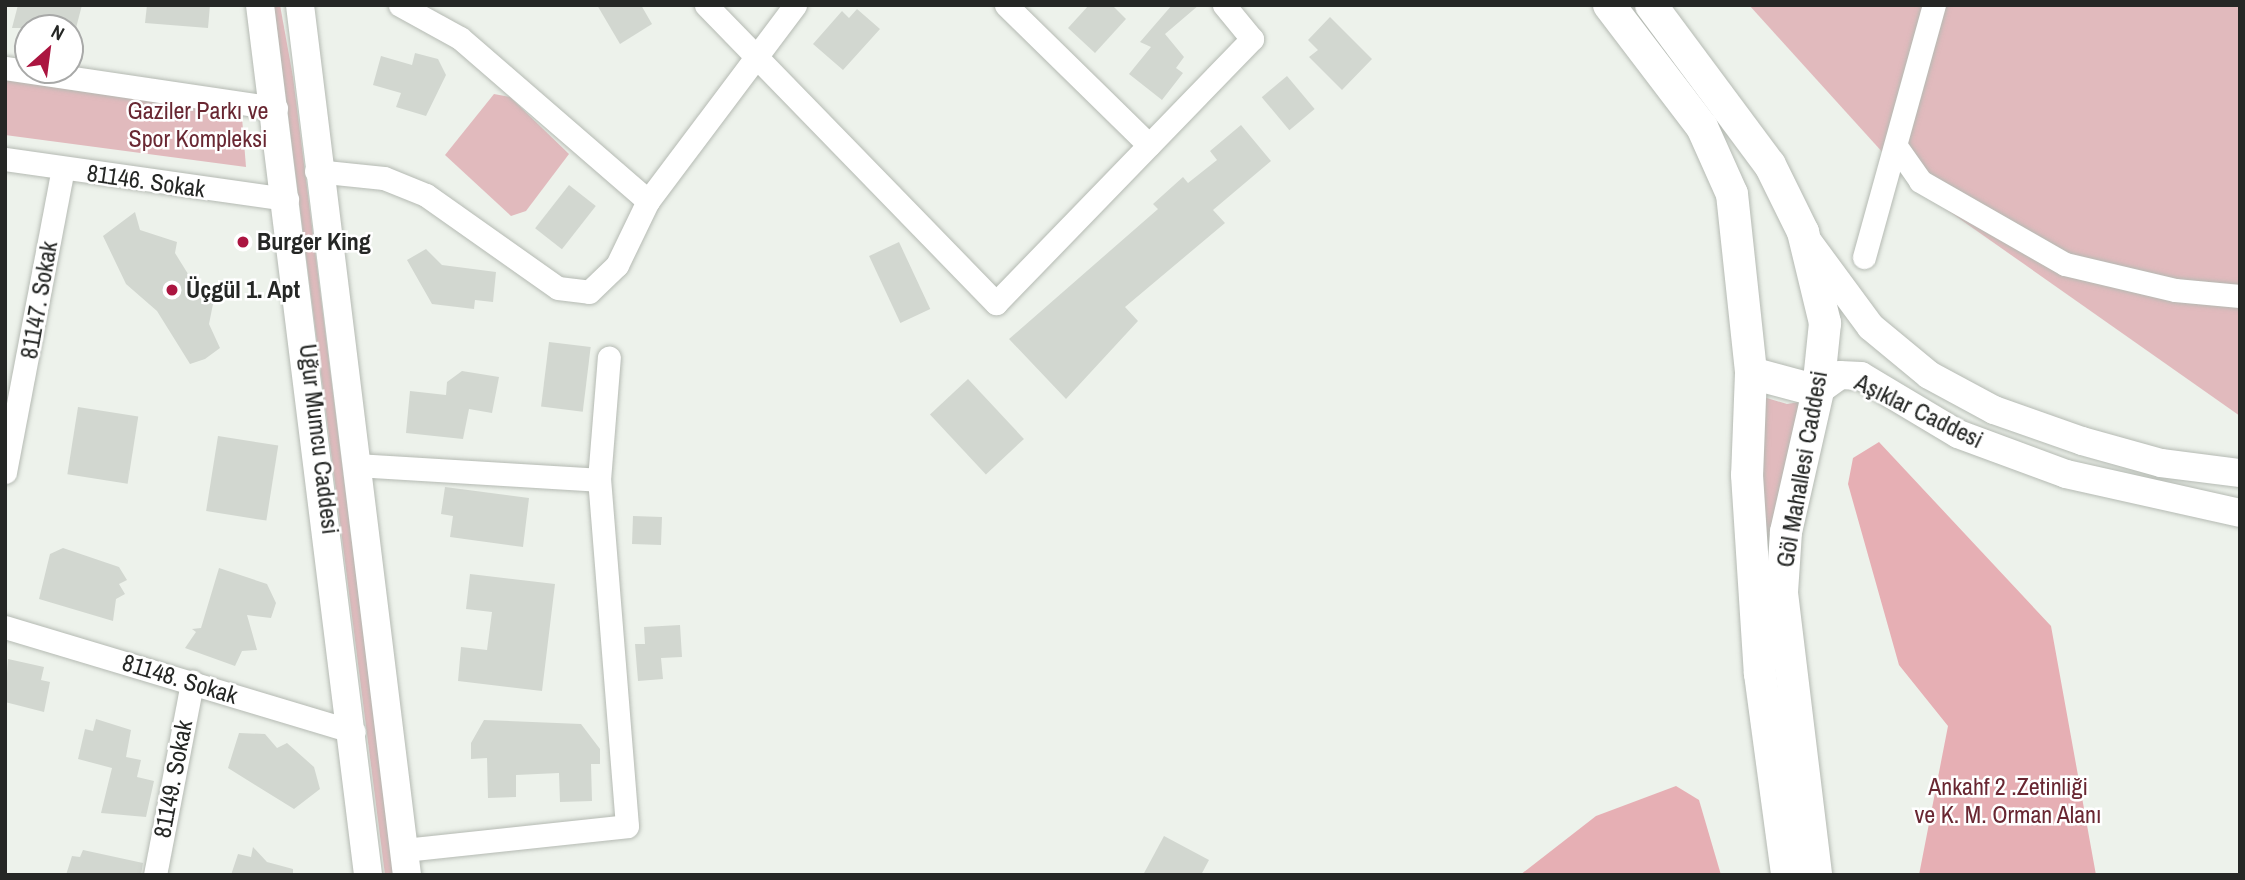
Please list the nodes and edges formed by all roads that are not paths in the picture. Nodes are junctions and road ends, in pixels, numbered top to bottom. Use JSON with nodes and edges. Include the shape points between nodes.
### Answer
{"nodes":[{"id":1,"x":260,"y":5,"type":"edge"},
{"id":2,"x":300,"y":5,"type":"edge"},
{"id":3,"x":400,"y":5,"type":"edge"},
{"id":4,"x":706,"y":5,"type":"edge"},
{"id":5,"x":795,"y":5,"type":"edge"},
{"id":6,"x":1006,"y":5,"type":"edge"},
{"id":7,"x":1224,"y":5,"type":"edge"},
{"id":8,"x":1609,"y":5,"type":"edge"},
{"id":9,"x":1651,"y":5,"type":"edge"},
{"id":10,"x":1928,"y":7,"type":"edge"},
{"id":11,"x":753,"y":53,"type":"junction"},
{"id":12,"x":5,"y":68,"type":"edge"},
{"id":13,"x":276,"y":108,"type":"junction"},
{"id":14,"x":1149,"y":145,"type":"junction"},
{"id":15,"x":1898,"y":149,"type":"junction"},
{"id":16,"x":5,"y":159,"type":"edge"},
{"id":17,"x":63,"y":169,"type":"junction"},
{"id":18,"x":316,"y":171,"type":"junction"},
{"id":19,"x":287,"y":199,"type":"junction"},
{"id":20,"x":648,"y":201,"type":"junction"},
{"id":21,"x":1802,"y":232,"type":"junction"},
{"id":22,"x":1864,"y":257,"type":"dead end"},
{"id":23,"x":2240,"y":296,"type":"edge"},
{"id":24,"x":609,"y":357,"type":"dead end"},
{"id":25,"x":1751,"y":373,"type":"junction"},
{"id":26,"x":1818,"y":391,"type":"junction"},
{"id":27,"x":355,"y":465,"type":"junction"},
{"id":28,"x":5,"y":472,"type":"edge"},
{"id":29,"x":2240,"y":473,"type":"edge"},
{"id":30,"x":599,"y":480,"type":"junction"},
{"id":31,"x":2240,"y":513,"type":"edge"},
{"id":32,"x":5,"y":627,"type":"edge"},
{"id":33,"x":192,"y":682,"type":"junction"},
{"id":34,"x":354,"y":732,"type":"junction"},
{"id":35,"x":406,"y":863,"type":"edge"},
{"id":36,"x":155,"y":875,"type":"edge"},
{"id":37,"x":368,"y":875,"type":"edge"},
{"id":38,"x":1787,"y":875,"type":"edge"},
{"id":39,"x":1816,"y":875,"type":"edge"}],
"edges":[{"from":1,"to":13,"type":"street","name":"Uğur Mumcu Caddesi"},
{"from":2,"to":18,"type":"street","name":"Uğur Mumcu Caddesi"},
{"from":3,"to":20,"type":"street","via":[[460,38]]},
{"from":4,"to":11,"type":"street"},
{"from":5,"to":11,"type":"street"},
{"from":6,"to":14,"type":"street"},
{"from":7,"to":14,"type":"street","via":[[1252,39]]},
{"from":8,"to":25,"type":"main road","via":[[1702,127],[1732,194]]},
{"from":9,"to":21,"type":"main road","name":"Aşıklar Caddesi","via":[[1769,164]]},
{"from":10,"to":15,"type":"street"},
{"from":11,"to":14,"type":"street","via":[[996,303]]},
{"from":11,"to":20,"type":"street"},
{"from":12,"to":13,"type":"street"},
{"from":13,"to":19,"type":"street","name":"Uğur Mumcu Caddesi"},
{"from":15,"to":22,"type":"street"},
{"from":15,"to":23,"type":"street","via":[[1920,181],[2065,264],[2175,290]]},
{"from":16,"to":17,"type":"street","name":"81146. Sokak"},
{"from":17,"to":19,"type":"street","name":"81146. Sokak"},
{"from":17,"to":28,"type":"street","name":"81147. Sokak"},
{"from":18,"to":20,"type":"street","via":[[384,178],[426,195],[558,288],[589,292],[617,265]]},
{"from":18,"to":27,"type":"street","name":"Uğur Mumcu Caddesi"},
{"from":19,"to":34,"type":"street","name":"Uğur Mumcu Caddesi"},
{"from":21,"to":26,"type":"main road","name":"Göl Mahallesi Caddesi","via":[[1825,323]]},
{"from":21,"to":29,"type":"street","name":"Aşıklar Caddesi","via":[[1871,327],[1929,375],[1994,410],[2082,441],[2161,463]]},
{"from":24,"to":30,"type":"street"},
{"from":25,"to":26,"type":"main road","name":"Aşıklar Caddesi"},
{"from":25,"to":38,"type":"main road","name":"Göl Mahallesi Caddesi","via":[[1747,475],[1759,660]]},
{"from":26,"to":31,"type":"street","name":"Aşıklar Caddesi","via":[[1840,375],[1861,376],[1958,434],[2066,474]]},
{"from":26,"to":39,"type":"main road","name":"Göl Mahallesi Caddesi","via":[[1786,532],[1782,593]]},
{"from":27,"to":30,"type":"street"},
{"from":27,"to":35,"type":"street","name":"Uğur Mumcu Caddesi"},
{"from":30,"to":35,"type":"street","via":[[627,826]]},
{"from":32,"to":33,"type":"street","name":"81148. Sokak"},
{"from":33,"to":34,"type":"street","name":"81148. Sokak"},
{"from":33,"to":36,"type":"street","name":"81149. Sokak"},
{"from":34,"to":37,"type":"street","name":"Uğur Mumcu Caddesi"}]}
